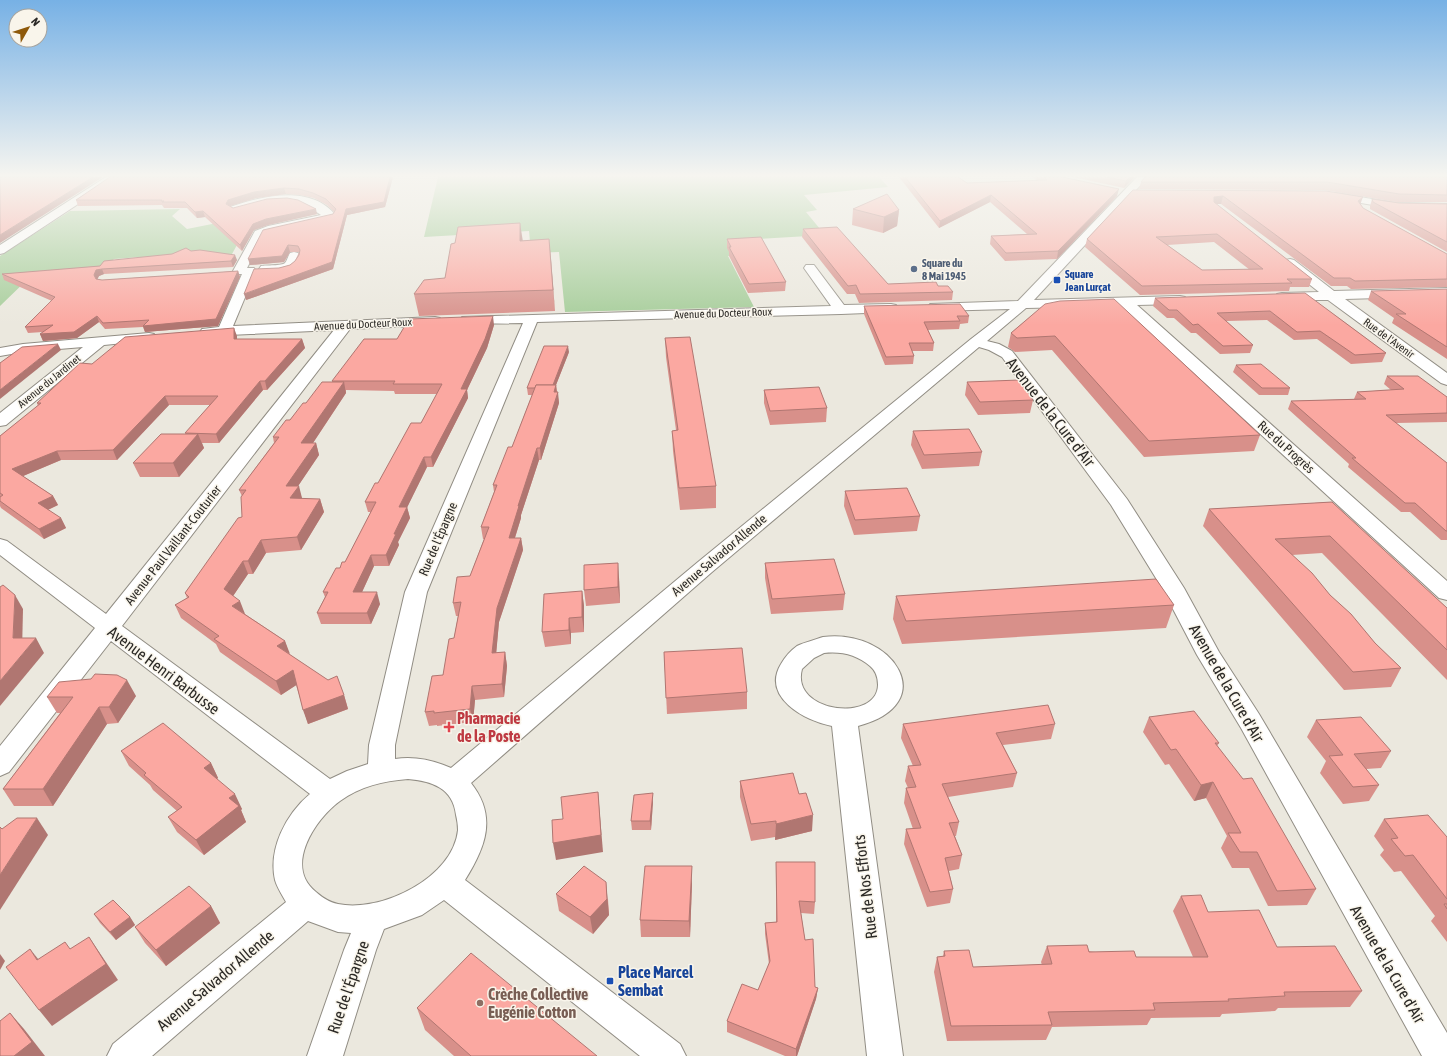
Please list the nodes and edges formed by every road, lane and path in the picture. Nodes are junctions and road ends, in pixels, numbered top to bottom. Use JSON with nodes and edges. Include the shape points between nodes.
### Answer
{"nodes":[{"id":1,"x":37,"y":226,"type":"edge"},
{"id":2,"x":281,"y":226,"type":"edge"},
{"id":3,"x":1091,"y":226,"type":"edge"},
{"id":4,"x":0,"y":250,"type":"edge"},
{"id":5,"x":1278,"y":254,"type":"edge"},
{"id":6,"x":294,"y":256,"type":"dead end"},
{"id":7,"x":810,"y":268,"type":"dead end"},
{"id":8,"x":244,"y":271,"type":"junction"},
{"id":9,"x":224,"y":273,"type":"edge"},
{"id":10,"x":1447,"y":292,"type":"edge"},
{"id":11,"x":1332,"y":296,"type":"junction"},
{"id":12,"x":1271,"y":298,"type":"edge"},
{"id":13,"x":1194,"y":300,"type":"edge"},
{"id":14,"x":1125,"y":302,"type":"junction"},
{"id":15,"x":1022,"y":304,"type":"junction"},
{"id":16,"x":987,"y":305,"type":"junction"},
{"id":17,"x":925,"y":307,"type":"edge"},
{"id":18,"x":902,"y":308,"type":"edge"},
{"id":19,"x":841,"y":310,"type":"junction"},
{"id":20,"x":532,"y":318,"type":"junction"},
{"id":21,"x":346,"y":325,"type":"junction"},
{"id":22,"x":224,"y":331,"type":"junction"},
{"id":23,"x":192,"y":334,"type":"edge"},
{"id":24,"x":161,"y":336,"type":"edge"},
{"id":25,"x":982,"y":337,"type":"junction"},
{"id":26,"x":99,"y":342,"type":"junction"},
{"id":27,"x":0,"y":352,"type":"edge"},
{"id":28,"x":1447,"y":380,"type":"edge"},
{"id":29,"x":0,"y":421,"type":"edge"},
{"id":30,"x":0,"y":545,"type":"edge"},
{"id":31,"x":1447,"y":593,"type":"edge"},
{"id":32,"x":108,"y":627,"type":"junction"},
{"id":33,"x":844,"y":718,"type":"dead end"},
{"id":34,"x":0,"y":765,"type":"edge"},
{"id":35,"x":382,"y":770,"type":"junction"},
{"id":36,"x":453,"y":782,"type":"junction"},
{"id":37,"x":329,"y":794,"type":"junction"},
{"id":38,"x":445,"y":882,"type":"junction"},
{"id":39,"x":306,"y":904,"type":"junction"},
{"id":40,"x":373,"y":918,"type":"junction"},
{"id":41,"x":125,"y":1056,"type":"edge"},
{"id":42,"x":325,"y":1056,"type":"edge"},
{"id":43,"x":668,"y":1056,"type":"edge"},
{"id":44,"x":885,"y":1056,"type":"edge"},
{"id":45,"x":1441,"y":1056,"type":"edge"}],
"edges":[{"from":1,"to":4,"type":"street"},
{"from":2,"to":8,"type":"street","via":[[259,233]]},
{"from":3,"to":15,"type":"street","name":"Avenue Salvador Allende"},
{"from":5,"to":11,"type":"street","name":"Rue de l'Avenir"},
{"from":6,"to":8,"type":"street","via":[[291,265],[285,268]]},
{"from":7,"to":19,"type":"street"},
{"from":8,"to":9,"type":"street"},
{"from":8,"to":22,"type":"street"},
{"from":10,"to":11,"type":"street"},
{"from":11,"to":12,"type":"street"},
{"from":11,"to":28,"type":"street","name":"Rue de l'Avenir"},
{"from":13,"to":14,"type":"street"},
{"from":14,"to":15,"type":"street"},
{"from":14,"to":31,"type":"street","name":"Rue du Progrès"},
{"from":15,"to":16,"type":"street"},
{"from":15,"to":25,"type":"street","name":"Avenue Salvador Allende","via":[[1007,319]]},
{"from":16,"to":17,"type":"street"},
{"from":16,"to":25,"type":"street","via":[[992,317]]},
{"from":18,"to":19,"type":"street","name":"Avenue du Docteur Roux"},
{"from":19,"to":20,"type":"street","name":"Avenue du Docteur Roux"},
{"from":20,"to":21,"type":"street","name":"Avenue du Docteur Roux"},
{"from":20,"to":35,"type":"street","name":"Rue de l'Épargne","via":[[416,592],[382,745]]},
{"from":21,"to":22,"type":"street","name":"Avenue du Docteur Roux"},
{"from":21,"to":32,"type":"street","name":"Avenue Paul Vaillant-Couturier"},
{"from":22,"to":23,"type":"street","name":"Avenue du Docteur Roux"},
{"from":24,"to":26,"type":"street"},
{"from":25,"to":36,"type":"street","name":"Avenue Salvador Allende","via":[[705,567]]},
{"from":25,"to":45,"type":"street","name":"Avenue de la Cure d'Air","via":[[1007,354],[1120,503],[1250,721]]},
{"from":26,"to":27,"type":"street"},
{"from":26,"to":29,"type":"street","name":"Avenue du Jardinet"},
{"from":30,"to":32,"type":"street","name":"Avenue Henri Barbusse"},
{"from":32,"to":34,"type":"street","name":"Avenue Paul Vaillant-Couturier"},
{"from":32,"to":37,"type":"street","name":"Avenue Henri Barbusse"},
{"from":33,"to":44,"type":"street","name":"Rue de Nos Efforts"},
{"from":35,"to":36,"type":"street","via":[[408,768],[433,772]]},
{"from":35,"to":37,"type":"street","via":[[354,779]]},
{"from":36,"to":38,"type":"street","via":[[466,797],[473,816],[472,838],[462,860]]},
{"from":37,"to":39,"type":"street","via":[[310,811],[288,850],[287,870],[293,889]]},
{"from":38,"to":40,"type":"street","via":[[424,899],[399,912]]},
{"from":38,"to":43,"type":"street"},
{"from":39,"to":40,"type":"street","via":[[324,915],[347,920]]},
{"from":39,"to":41,"type":"street","name":"Avenue Salvador Allende"},
{"from":40,"to":42,"type":"street","name":"Rue de l'Épargne"}]}
